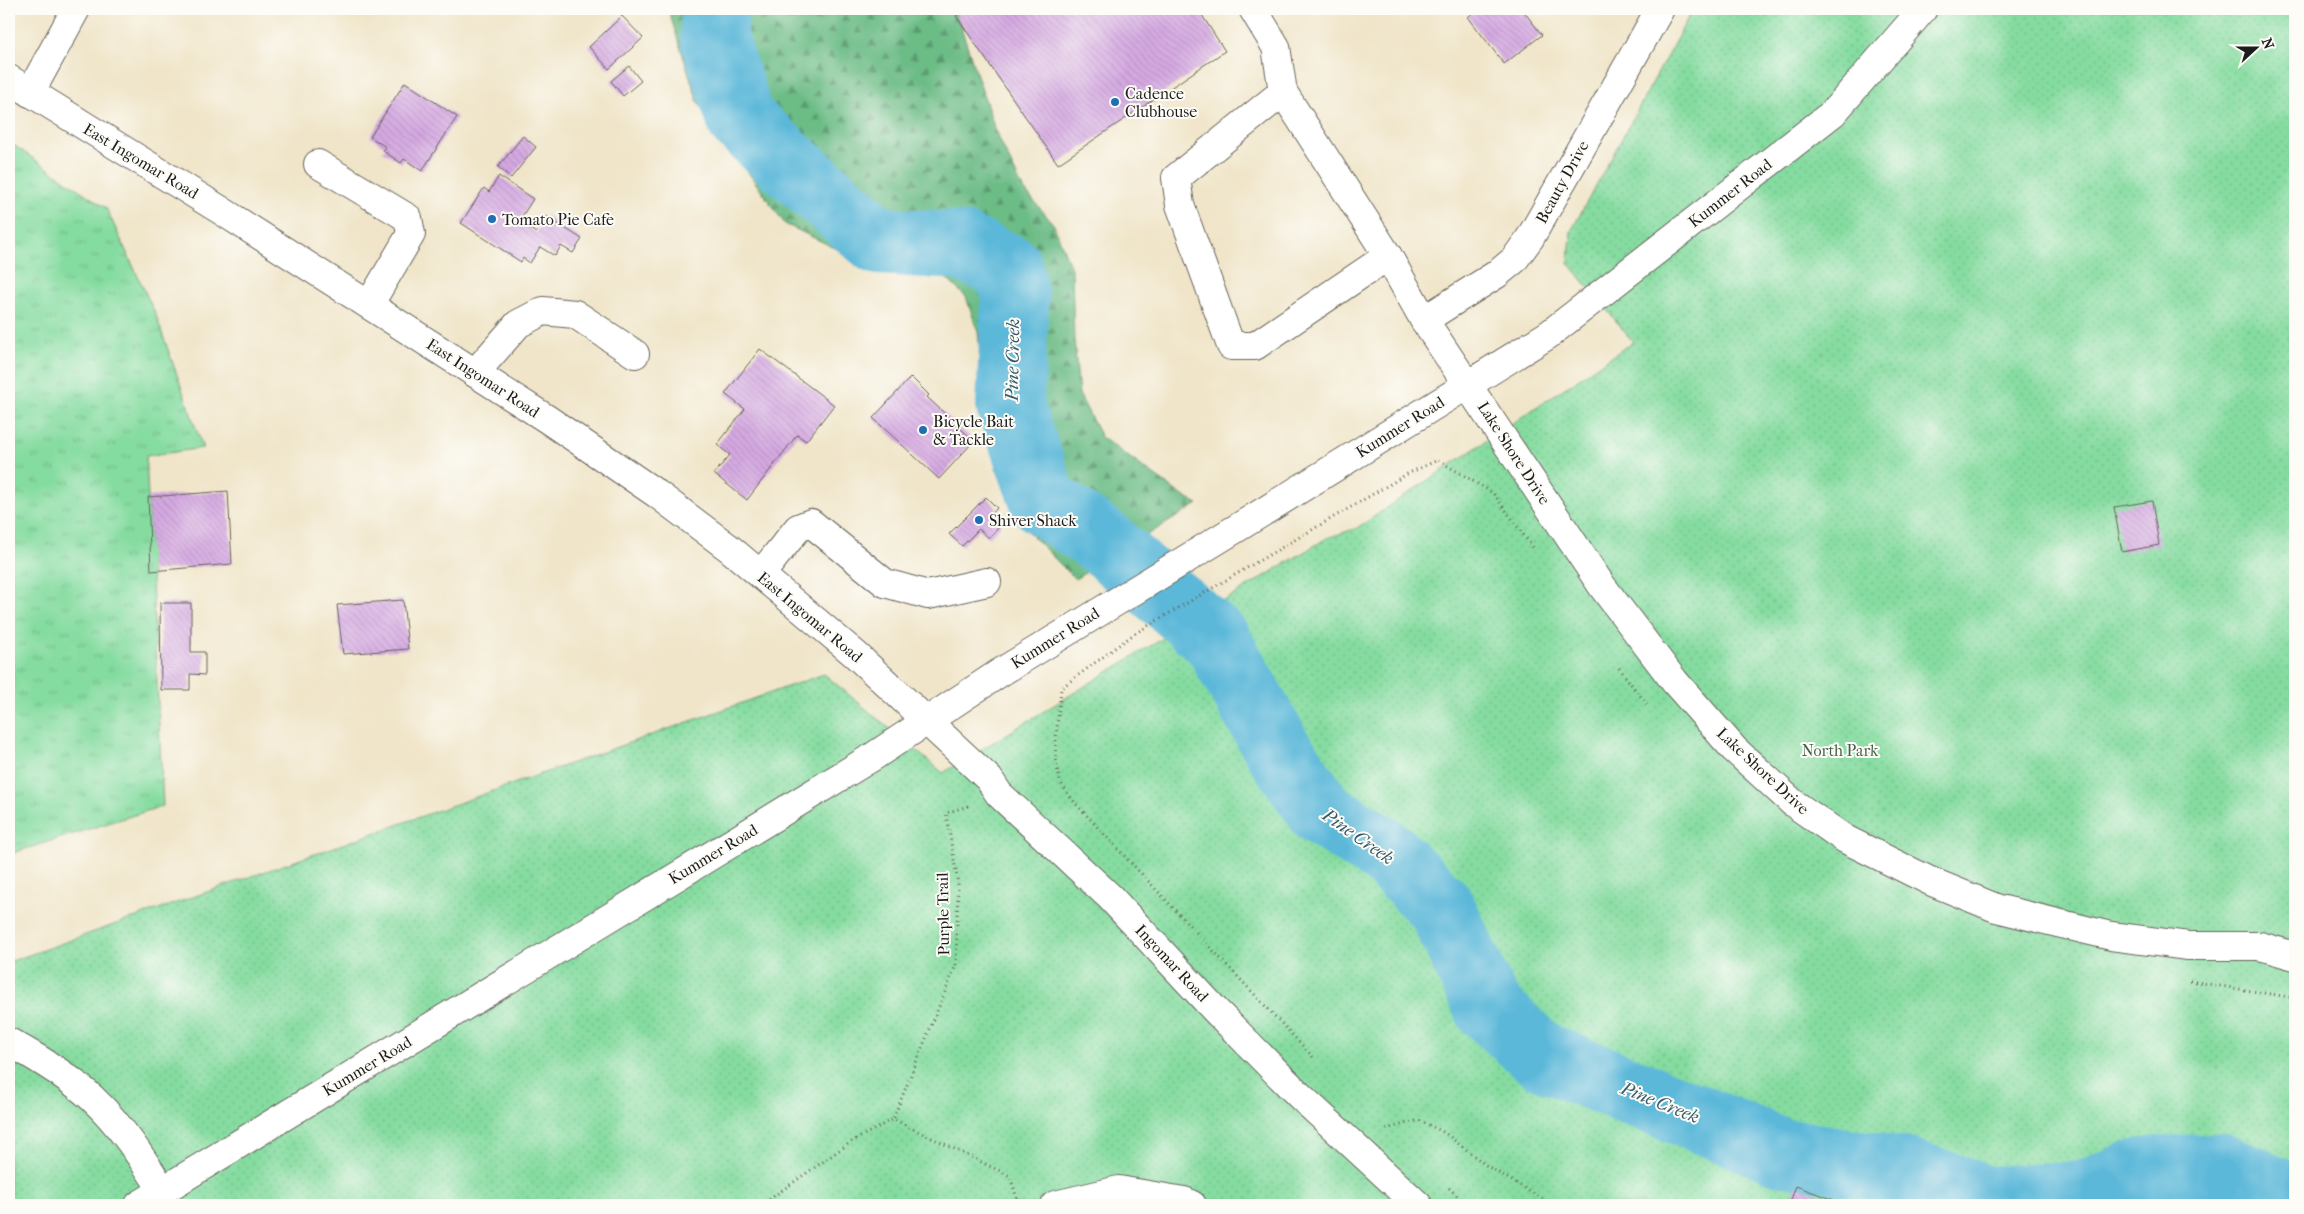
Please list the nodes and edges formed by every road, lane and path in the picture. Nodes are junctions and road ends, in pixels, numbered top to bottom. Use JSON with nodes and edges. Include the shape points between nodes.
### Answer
{"nodes":[{"id":1,"x":76,"y":9,"type":"edge"},
{"id":2,"x":1253,"y":9,"type":"edge"},
{"id":3,"x":1660,"y":9,"type":"edge"},
{"id":4,"x":1923,"y":9,"type":"edge"},
{"id":5,"x":20,"y":86,"type":"edge"},
{"id":6,"x":1283,"y":92,"type":"junction"},
{"id":7,"x":318,"y":164,"type":"dead end"},
{"id":8,"x":1388,"y":256,"type":"junction"},
{"id":9,"x":368,"y":305,"type":"junction"},
{"id":10,"x":1424,"y":320,"type":"junction"},
{"id":11,"x":636,"y":354,"type":"dead end"},
{"id":12,"x":475,"y":374,"type":"junction"},
{"id":13,"x":1468,"y":384,"type":"junction"},
{"id":14,"x":1278,"y":551,"type":"dead end"},
{"id":15,"x":761,"y":574,"type":"junction"},
{"id":16,"x":987,"y":582,"type":"dead end"},
{"id":17,"x":927,"y":720,"type":"junction"},
{"id":18,"x":999,"y":794,"type":"junction"},
{"id":19,"x":2295,"y":942,"type":"edge"},
{"id":20,"x":2260,"y":946,"type":"junction"},
{"id":21,"x":2295,"y":956,"type":"edge"},
{"id":22,"x":9,"y":1042,"type":"edge"},
{"id":23,"x":1319,"y":1064,"type":"dead end"},
{"id":24,"x":893,"y":1119,"type":"junction"},
{"id":25,"x":1380,"y":1122,"type":"dead end"},
{"id":26,"x":1386,"y":1129,"type":"junction"},
{"id":27,"x":1393,"y":1136,"type":"dead end"},
{"id":28,"x":1443,"y":1183,"type":"dead end"},
{"id":29,"x":163,"y":1190,"type":"junction"},
{"id":30,"x":139,"y":1205,"type":"edge"},
{"id":31,"x":761,"y":1205,"type":"edge"},
{"id":32,"x":1019,"y":1205,"type":"edge"},
{"id":33,"x":1055,"y":1205,"type":"edge"},
{"id":34,"x":1192,"y":1205,"type":"edge"},
{"id":35,"x":1418,"y":1205,"type":"edge"},
{"id":36,"x":1467,"y":1205,"type":"edge"},
{"id":37,"x":1553,"y":1205,"type":"edge"}],
"edges":[{"from":1,"to":5,"type":"street"},
{"from":2,"to":6,"type":"street","via":[[1276,47]]},
{"from":3,"to":10,"type":"street","name":"Beauty Drive","via":[[1530,238],[1514,260],[1498,274]]},
{"from":4,"to":13,"type":"street","name":"Kummer Road","via":[[1834,113],[1548,335]]},
{"from":5,"to":9,"type":"street","name":"East Ingomar Road","via":[[222,210]]},
{"from":6,"to":8,"type":"street","name":"Lake Shore Drive"},
{"from":6,"to":8,"type":"street","via":[[1176,178],[1180,205],[1231,346],[1255,346]]},
{"from":7,"to":9,"type":"street","via":[[408,218],[411,234]]},
{"from":8,"to":10,"type":"street","name":"Lake Shore Drive"},
{"from":9,"to":12,"type":"street","name":"East Ingomar Road"},
{"from":10,"to":13,"type":"street","name":"Lake Shore Drive"},
{"from":11,"to":12,"type":"street","via":[[575,314],[543,311],[518,324]]},
{"from":12,"to":15,"type":"street","name":"East Ingomar Road","via":[[657,494]]},
{"from":13,"to":17,"type":"street","name":"Kummer Road"},
{"from":13,"to":20,"type":"street","name":"Lake Shore Drive","via":[[1602,586],[1675,682],[1734,749],[1793,803],[1845,839],[1930,882],[1996,908],[2111,936],[2188,946]]},
{"from":14,"to":23,"type":"path","via":[[1134,634],[1061,688],[1054,746],[1061,782],[1075,803]]},
{"from":15,"to":16,"type":"street","via":[[798,528],[811,522],[885,583],[928,595]]},
{"from":15,"to":17,"type":"street","name":"East Ingomar Road","via":[[856,654]]},
{"from":17,"to":18,"type":"street","name":"Ingomar Road","via":[[989,779]]},
{"from":17,"to":29,"type":"street","name":"Kummer Road","via":[[874,756]]},
{"from":18,"to":24,"type":"path","name":"Purple Trail","via":[[946,813],[958,883],[956,965]]},
{"from":18,"to":35,"type":"street","name":"Ingomar Road","via":[[1110,897],[1216,1012],[1300,1096]]},
{"from":19,"to":20,"type":"street"},
{"from":20,"to":21,"type":"street","name":"Lake Shore Drive"},
{"from":22,"to":29,"type":"street","via":[[92,1098],[132,1143]]},
{"from":24,"to":31,"type":"path","via":[[851,1142]]},
{"from":24,"to":32,"type":"path","via":[[1010,1176]]},
{"from":25,"to":26,"type":"path"},
{"from":26,"to":27,"type":"path"},
{"from":26,"to":37,"type":"path","via":[[1419,1120],[1428,1124],[1445,1133],[1487,1166]]},
{"from":28,"to":36,"type":"path"},
{"from":29,"to":30,"type":"street","name":"Kummer Road"},
{"from":33,"to":34,"type":"street","via":[[1119,1190]]}]}
